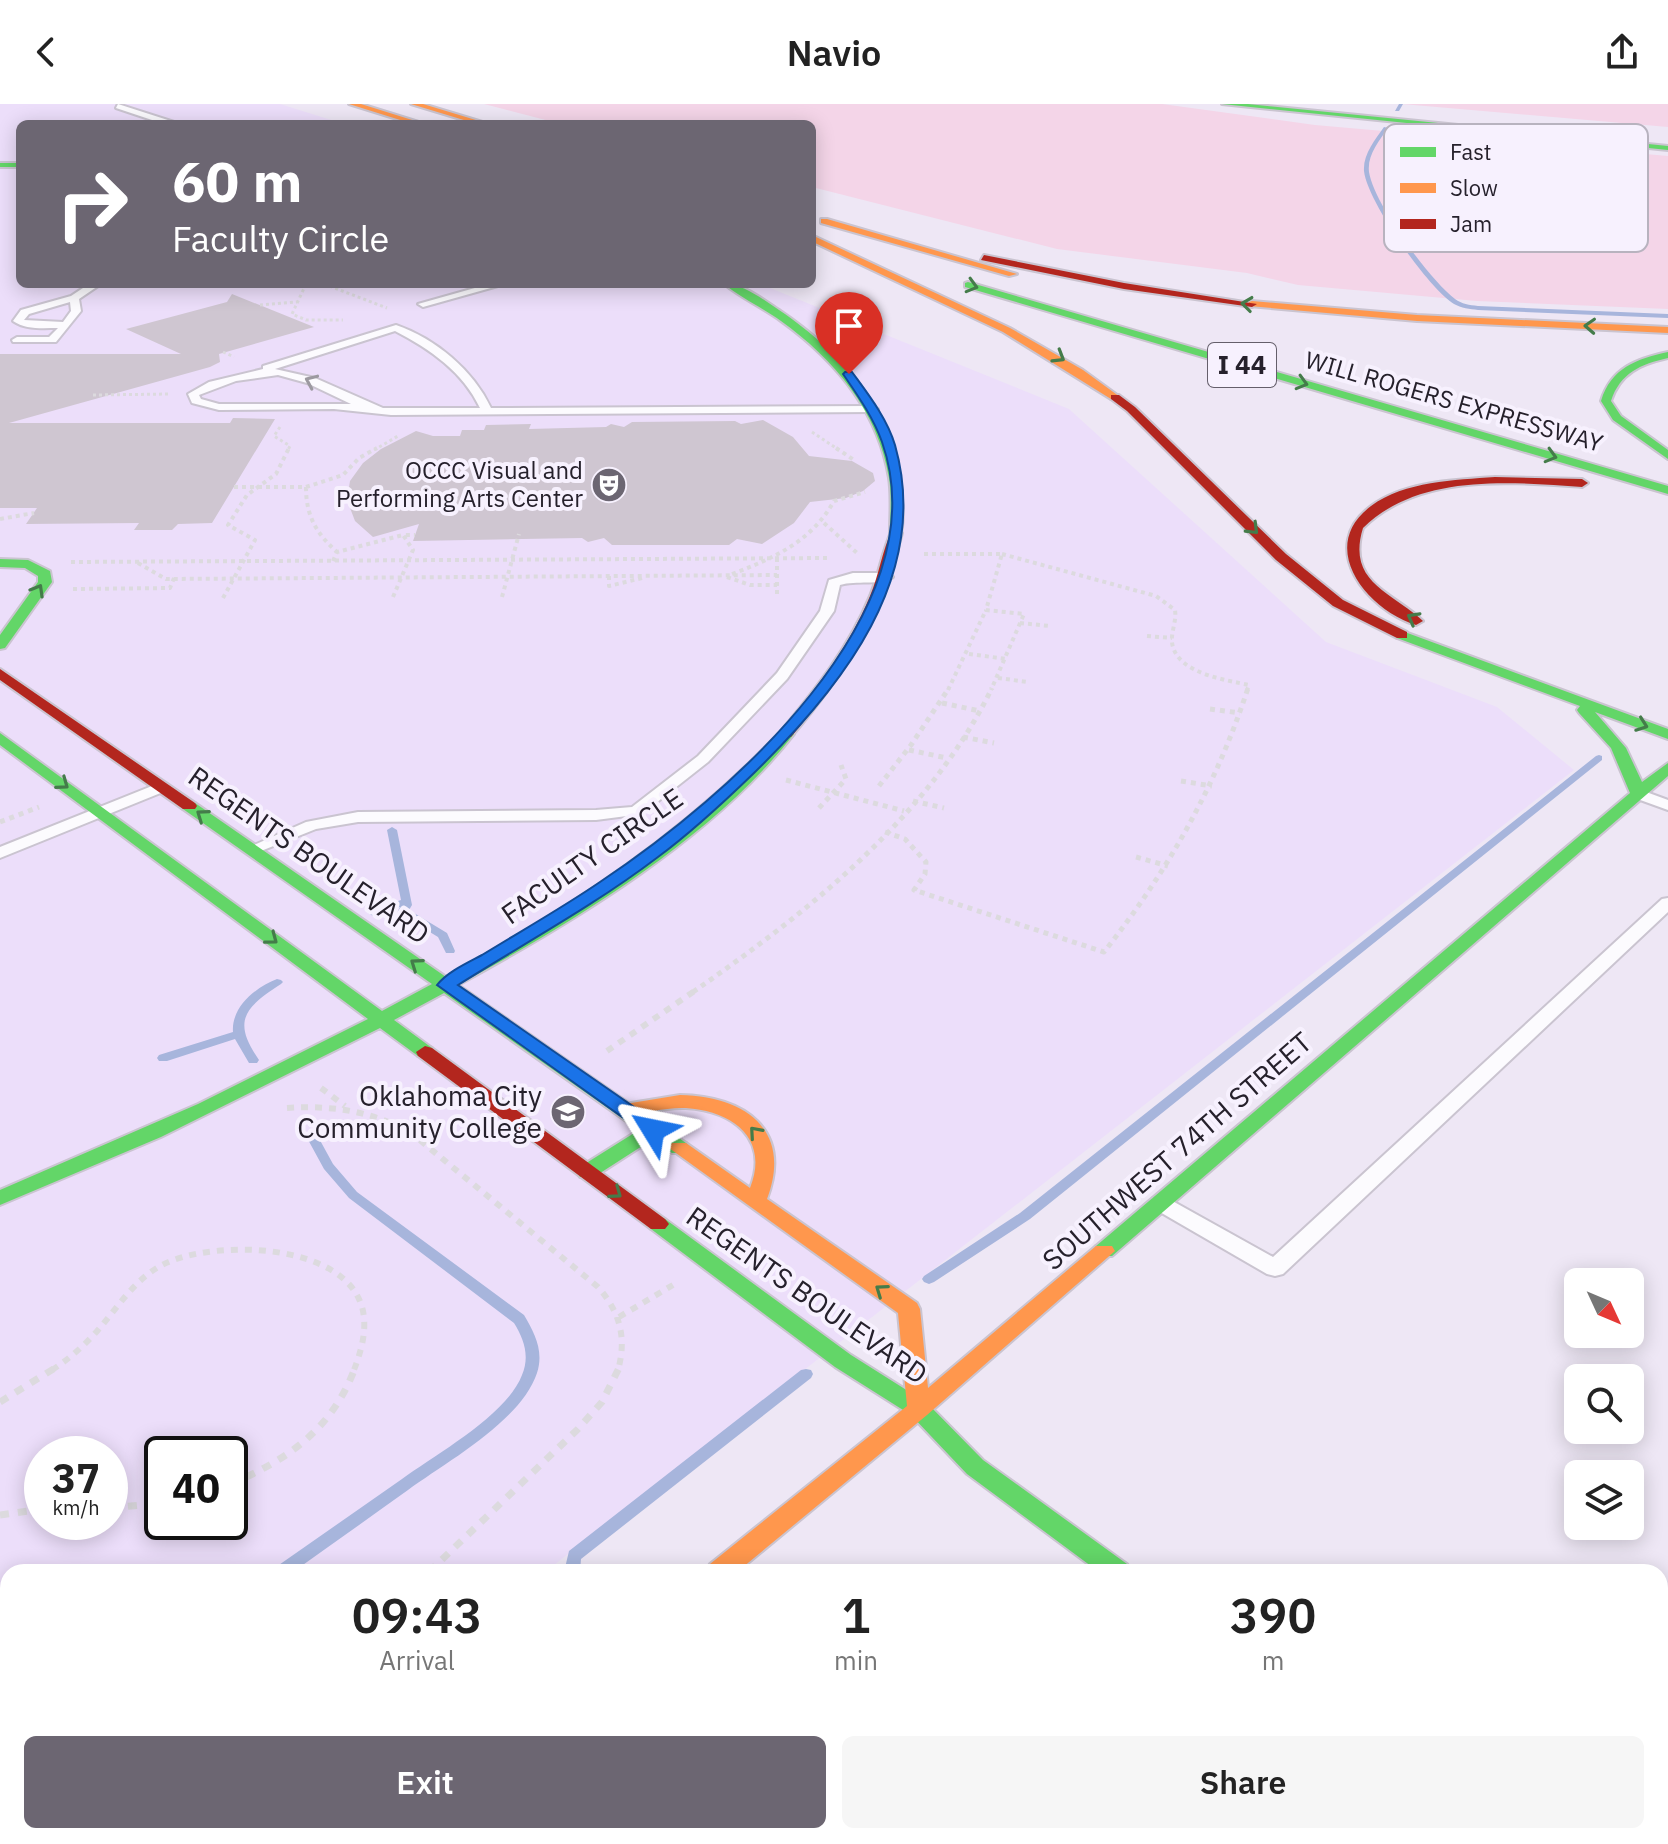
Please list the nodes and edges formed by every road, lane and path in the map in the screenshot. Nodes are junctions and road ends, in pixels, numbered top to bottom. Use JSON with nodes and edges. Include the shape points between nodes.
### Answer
{"nodes":[{"id":1,"x":353,"y":104,"type":"edge"},
{"id":2,"x":415,"y":104,"type":"edge"},
{"id":3,"x":1226,"y":104,"type":"edge"},
{"id":4,"x":1286,"y":104,"type":"edge"},
{"id":5,"x":119,"y":106,"type":"edge"},
{"id":6,"x":159,"y":120,"type":"edge"},
{"id":7,"x":407,"y":120,"type":"edge"},
{"id":8,"x":471,"y":120,"type":"edge"},
{"id":9,"x":1427,"y":124,"type":"edge"},
{"id":10,"x":1498,"y":124,"type":"edge"},
{"id":11,"x":1648,"y":138,"type":"edge"},
{"id":12,"x":1668,"y":140,"type":"edge"},
{"id":13,"x":1648,"y":146,"type":"edge"},
{"id":14,"x":1668,"y":148,"type":"edge"},
{"id":15,"x":816,"y":219,"type":"edge"},
{"id":16,"x":842,"y":226,"type":"junction"},
{"id":17,"x":816,"y":241,"type":"edge"},
{"id":18,"x":816,"y":241,"type":"edge"},
{"id":19,"x":90,"y":288,"type":"edge"},
{"id":20,"x":304,"y":288,"type":"edge"},
{"id":21,"x":485,"y":288,"type":"edge"},
{"id":22,"x":736,"y":288,"type":"edge"},
{"id":23,"x":74,"y":298,"type":"junction"},
{"id":24,"x":297,"y":302,"type":"junction"},
{"id":25,"x":423,"y":304,"type":"dead end"},
{"id":26,"x":1117,"y":304,"type":"dead end"},
{"id":27,"x":260,"y":305,"type":"dead end"},
{"id":28,"x":387,"y":307,"type":"dead end"},
{"id":29,"x":372,"y":312,"type":"dead end"},
{"id":30,"x":357,"y":316,"type":"dead end"},
{"id":31,"x":66,"y":325,"type":"junction"},
{"id":32,"x":1668,"y":330,"type":"edge"},
{"id":33,"x":17,"y":340,"type":"dead end"},
{"id":34,"x":1668,"y":355,"type":"edge"},
{"id":35,"x":266,"y":371,"type":"junction"},
{"id":36,"x":176,"y":394,"type":"dead end"},
{"id":37,"x":93,"y":395,"type":"dead end"},
{"id":38,"x":872,"y":409,"type":"junction"},
{"id":39,"x":382,"y":411,"type":"junction"},
{"id":40,"x":487,"y":411,"type":"junction"},
{"id":41,"x":286,"y":419,"type":"dead end"},
{"id":42,"x":807,"y":428,"type":"dead end"},
{"id":43,"x":402,"y":433,"type":"dead end"},
{"id":44,"x":1622,"y":448,"type":"dead end"},
{"id":45,"x":1668,"y":458,"type":"edge"},
{"id":46,"x":860,"y":462,"type":"dead end"},
{"id":47,"x":234,"y":487,"type":"dead end"},
{"id":48,"x":261,"y":487,"type":"junction"},
{"id":49,"x":306,"y":487,"type":"junction"},
{"id":50,"x":870,"y":489,"type":"dead end"},
{"id":51,"x":1668,"y":491,"type":"edge"},
{"id":52,"x":34,"y":513,"type":"dead end"},
{"id":53,"x":0,"y":519,"type":"edge"},
{"id":54,"x":824,"y":523,"type":"junction"},
{"id":55,"x":519,"y":534,"type":"dead end"},
{"id":56,"x":403,"y":535,"type":"junction"},
{"id":57,"x":415,"y":535,"type":"dead end"},
{"id":58,"x":337,"y":552,"type":"junction"},
{"id":59,"x":910,"y":554,"type":"dead end"},
{"id":60,"x":1002,"y":554,"type":"junction"},
{"id":61,"x":770,"y":558,"type":"junction"},
{"id":62,"x":777,"y":558,"type":"junction"},
{"id":63,"x":836,"y":558,"type":"dead end"},
{"id":64,"x":850,"y":558,"type":"dead end"},
{"id":65,"x":514,"y":560,"type":"junction"},
{"id":66,"x":243,"y":561,"type":"junction"},
{"id":67,"x":333,"y":561,"type":"junction"},
{"id":68,"x":407,"y":561,"type":"junction"},
{"id":69,"x":64,"y":562,"type":"dead end"},
{"id":70,"x":135,"y":562,"type":"junction"},
{"id":71,"x":0,"y":563,"type":"edge"},
{"id":72,"x":777,"y":575,"type":"junction"},
{"id":73,"x":509,"y":576,"type":"junction"},
{"id":74,"x":609,"y":576,"type":"junction"},
{"id":75,"x":651,"y":576,"type":"junction"},
{"id":76,"x":716,"y":576,"type":"junction"},
{"id":77,"x":727,"y":576,"type":"junction"},
{"id":78,"x":401,"y":577,"type":"junction"},
{"id":79,"x":886,"y":577,"type":"junction"},
{"id":80,"x":174,"y":578,"type":"junction"},
{"id":81,"x":235,"y":578,"type":"junction"},
{"id":82,"x":777,"y":585,"type":"junction"},
{"id":83,"x":73,"y":589,"type":"dead end"},
{"id":84,"x":777,"y":596,"type":"dead end"},
{"id":85,"x":393,"y":597,"type":"dead end"},
{"id":86,"x":502,"y":597,"type":"dead end"},
{"id":87,"x":223,"y":598,"type":"dead end"},
{"id":88,"x":986,"y":610,"type":"junction"},
{"id":89,"x":1020,"y":623,"type":"junction"},
{"id":90,"x":1050,"y":626,"type":"dead end"},
{"id":91,"x":1147,"y":636,"type":"dead end"},
{"id":92,"x":1172,"y":638,"type":"junction"},
{"id":93,"x":0,"y":645,"type":"edge"},
{"id":94,"x":969,"y":654,"type":"junction"},
{"id":95,"x":1008,"y":659,"type":"junction"},
{"id":96,"x":0,"y":673,"type":"edge"},
{"id":97,"x":998,"y":678,"type":"junction"},
{"id":98,"x":1028,"y":682,"type":"dead end"},
{"id":99,"x":1563,"y":695,"type":"junction"},
{"id":100,"x":942,"y":703,"type":"junction"},
{"id":101,"x":1210,"y":709,"type":"dead end"},
{"id":102,"x":981,"y":711,"type":"junction"},
{"id":103,"x":1240,"y":713,"type":"junction"},
{"id":104,"x":1668,"y":718,"type":"edge"},
{"id":105,"x":1668,"y":734,"type":"edge"},
{"id":106,"x":963,"y":737,"type":"junction"},
{"id":107,"x":0,"y":738,"type":"edge"},
{"id":108,"x":994,"y":743,"type":"dead end"},
{"id":109,"x":909,"y":750,"type":"junction"},
{"id":110,"x":948,"y":758,"type":"junction"},
{"id":111,"x":841,"y":765,"type":"dead end"},
{"id":112,"x":1668,"y":768,"type":"edge"},
{"id":113,"x":782,"y":778,"type":"dead end"},
{"id":114,"x":1181,"y":781,"type":"dead end"},
{"id":115,"x":879,"y":786,"type":"dead end"},
{"id":116,"x":1212,"y":786,"type":"junction"},
{"id":117,"x":162,"y":787,"type":"junction"},
{"id":118,"x":835,"y":792,"type":"junction"},
{"id":119,"x":1638,"y":794,"type":"junction"},
{"id":120,"x":913,"y":801,"type":"junction"},
{"id":121,"x":52,"y":802,"type":"dead end"},
{"id":122,"x":1668,"y":805,"type":"edge"},
{"id":123,"x":819,"y":808,"type":"dead end"},
{"id":124,"x":944,"y":808,"type":"dead end"},
{"id":125,"x":905,"y":811,"type":"junction"},
{"id":126,"x":101,"y":812,"type":"junction"},
{"id":127,"x":0,"y":822,"type":"edge"},
{"id":128,"x":885,"y":832,"type":"junction"},
{"id":129,"x":251,"y":850,"type":"junction"},
{"id":130,"x":0,"y":853,"type":"edge"},
{"id":131,"x":1136,"y":857,"type":"dead end"},
{"id":132,"x":1168,"y":866,"type":"junction"},
{"id":133,"x":1668,"y":903,"type":"edge"},
{"id":134,"x":446,"y":985,"type":"junction"},
{"id":135,"x":381,"y":1020,"type":"junction"},
{"id":136,"x":573,"y":1073,"type":"junction"},
{"id":137,"x":316,"y":1084,"type":"dead end"},
{"id":138,"x":346,"y":1107,"type":"junction"},
{"id":139,"x":275,"y":1109,"type":"dead end"},
{"id":140,"x":625,"y":1110,"type":"junction"},
{"id":141,"x":653,"y":1130,"type":"junction"},
{"id":142,"x":587,"y":1172,"type":"junction"},
{"id":143,"x":0,"y":1198,"type":"edge"},
{"id":144,"x":755,"y":1202,"type":"junction"},
{"id":145,"x":1160,"y":1203,"type":"junction"},
{"id":146,"x":710,"y":1263,"type":"junction"},
{"id":147,"x":619,"y":1317,"type":"junction"},
{"id":148,"x":0,"y":1402,"type":"edge"},
{"id":149,"x":919,"y":1409,"type":"junction"},
{"id":150,"x":248,"y":1476,"type":"edge"},
{"id":151,"x":24,"y":1512,"type":"edge"},
{"id":152,"x":0,"y":1515,"type":"edge"},
{"id":153,"x":437,"y":1564,"type":"edge"},
{"id":154,"x":729,"y":1564,"type":"edge"},
{"id":155,"x":1107,"y":1564,"type":"edge"}],
"edges":[{"from":1,"to":7,"type":"main road"},
{"from":2,"to":8,"type":"main road"},
{"from":3,"to":9,"type":"main road"},
{"from":4,"to":10,"type":"main road"},
{"from":5,"to":6,"type":"lane"},
{"from":11,"to":12,"type":"main road"},
{"from":13,"to":14,"type":"main road"},
{"from":15,"to":16,"type":"main road"},
{"from":16,"to":26,"type":"main road"},
{"from":32,"to":16,"type":"main road","one_way":true,"via":[[1388,317],[1249,304],[1074,277]]},
{"from":17,"to":51,"type":"main road","name":"WILL ROGERS EXPRESSWAY","number":"I 44","one_way":true},
{"from":18,"to":99,"type":"main road","one_way":true,"via":[[1000,323],[1091,378],[1154,429],[1281,557],[1338,603],[1408,638]]},
{"from":19,"to":23,"type":"lane"},
{"from":20,"to":24,"type":"path"},
{"from":21,"to":25,"type":"lane"},
{"from":22,"to":38,"type":"main road","name":"FACULTY CIRCLE","via":[[812,338],[849,374]]},
{"from":23,"to":31,"type":"lane","via":[[76,311]]},
{"from":23,"to":31,"type":"lane","via":[[18,318],[28,325]]},
{"from":24,"to":27,"type":"path"},
{"from":24,"to":30,"type":"path","via":[[292,314],[306,320]]},
{"from":28,"to":29,"type":"path"},
{"from":31,"to":33,"type":"lane","via":[[52,340]]},
{"from":34,"to":45,"type":"main road","via":[[1617,374],[1606,401],[1617,418]]},
{"from":39,"to":35,"type":"lane","one_way":true,"via":[[292,373]]},
{"from":35,"to":39,"type":"lane","via":[[210,385],[193,398],[219,407]]},
{"from":35,"to":40,"type":"lane","via":[[273,364],[396,328],[462,374]]},
{"from":36,"to":37,"type":"path"},
{"from":38,"to":40,"type":"lane"},
{"from":38,"to":79,"type":"main road","name":"FACULTY CIRCLE","via":[[888,444],[898,498]]},
{"from":39,"to":40,"type":"lane"},
{"from":41,"to":48,"type":"path","via":[[274,436],[290,446],[276,474]]},
{"from":42,"to":46,"type":"path"},
{"from":43,"to":49,"type":"path","via":[[359,458],[343,475]]},
{"from":44,"to":45,"type":"main road","name":"WILL ROGERS EXPRESSWAY"},
{"from":47,"to":48,"type":"path"},
{"from":48,"to":49,"type":"path"},
{"from":48,"to":66,"type":"path","via":[[247,495],[228,525],[255,540]]},
{"from":49,"to":58,"type":"path","via":[[309,522]]},
{"from":50,"to":54,"type":"path","via":[[834,501]]},
{"from":104,"to":51,"type":"main road","one_way":true,"via":[[1476,648],[1406,615],[1368,584],[1353,545],[1360,525],[1379,507],[1434,487],[1516,479]]},
{"from":52,"to":53,"type":"path"},
{"from":54,"to":61,"type":"path"},
{"from":54,"to":64,"type":"path","via":[[865,558]]},
{"from":55,"to":65,"type":"path"},
{"from":56,"to":57,"type":"path"},
{"from":56,"to":58,"type":"path"},
{"from":56,"to":68,"type":"path","via":[[413,550]]},
{"from":58,"to":67,"type":"path"},
{"from":59,"to":60,"type":"path"},
{"from":60,"to":88,"type":"path"},
{"from":60,"to":92,"type":"path","via":[[1166,600],[1176,611]]},
{"from":61,"to":62,"type":"path"},
{"from":61,"to":65,"type":"path"},
{"from":61,"to":77,"type":"path"},
{"from":62,"to":63,"type":"path"},
{"from":62,"to":72,"type":"path"},
{"from":65,"to":68,"type":"path"},
{"from":65,"to":73,"type":"path"},
{"from":66,"to":67,"type":"path"},
{"from":66,"to":70,"type":"path"},
{"from":66,"to":81,"type":"path"},
{"from":67,"to":68,"type":"path"},
{"from":68,"to":78,"type":"path"},
{"from":69,"to":70,"type":"path"},
{"from":70,"to":80,"type":"path"},
{"from":93,"to":71,"type":"main road","one_way":true,"via":[[39,591],[45,574],[28,564]]},
{"from":72,"to":77,"type":"path"},
{"from":72,"to":82,"type":"path"},
{"from":73,"to":74,"type":"path"},
{"from":73,"to":78,"type":"path"},
{"from":73,"to":86,"type":"path"},
{"from":74,"to":75,"type":"path"},
{"from":74,"to":75,"type":"path","via":[[608,586]]},
{"from":75,"to":76,"type":"path"},
{"from":76,"to":77,"type":"path"},
{"from":76,"to":82,"type":"path"},
{"from":78,"to":81,"type":"path"},
{"from":78,"to":85,"type":"path"},
{"from":79,"to":129,"type":"lane","via":[[834,583],[827,611],[782,676],[703,759],[636,811],[358,817],[312,825]]},
{"from":79,"to":134,"type":"main road","name":"FACULTY CIRCLE","via":[[870,618],[835,673],[760,762],[653,853]]},
{"from":80,"to":81,"type":"path"},
{"from":80,"to":83,"type":"path","via":[[170,588]]},
{"from":81,"to":87,"type":"path"},
{"from":82,"to":84,"type":"path"},
{"from":88,"to":89,"type":"path","via":[[1024,614]]},
{"from":88,"to":94,"type":"path"},
{"from":89,"to":90,"type":"path"},
{"from":89,"to":95,"type":"path"},
{"from":91,"to":92,"type":"path"},
{"from":92,"to":103,"type":"path","via":[[1177,655],[1195,669],[1249,685]]},
{"from":94,"to":95,"type":"path"},
{"from":94,"to":100,"type":"path"},
{"from":95,"to":97,"type":"path"},
{"from":96,"to":117,"type":"main road","name":"REGENTS BOULEVARD"},
{"from":97,"to":98,"type":"path"},
{"from":97,"to":102,"type":"path"},
{"from":99,"to":105,"type":"main road","one_way":true},
{"from":99,"to":119,"type":"main road","via":[[1620,743]]},
{"from":100,"to":102,"type":"path"},
{"from":100,"to":109,"type":"path"},
{"from":101,"to":103,"type":"path"},
{"from":102,"to":106,"type":"path"},
{"from":103,"to":116,"type":"path"},
{"from":106,"to":108,"type":"path"},
{"from":106,"to":110,"type":"path"},
{"from":107,"to":126,"type":"main road","name":"REGENTS BOULEVARD","one_way":true},
{"from":109,"to":110,"type":"path"},
{"from":109,"to":115,"type":"path"},
{"from":110,"to":120,"type":"path"},
{"from":111,"to":118,"type":"path","via":[[846,779]]},
{"from":112,"to":119,"type":"main road","name":"SOUTHWEST 74TH STREET"},
{"from":113,"to":118,"type":"path"},
{"from":114,"to":116,"type":"path"},
{"from":116,"to":132,"type":"path"},
{"from":117,"to":126,"type":"lane"},
{"from":129,"to":117,"type":"main road","name":"REGENTS BOULEVARD","one_way":true},
{"from":118,"to":123,"type":"path"},
{"from":118,"to":125,"type":"path"},
{"from":119,"to":122,"type":"lane"},
{"from":119,"to":145,"type":"main road","name":"SOUTHWEST 74TH STREET"},
{"from":120,"to":124,"type":"path"},
{"from":120,"to":125,"type":"path"},
{"from":121,"to":127,"type":"path"},
{"from":125,"to":128,"type":"path"},
{"from":126,"to":130,"type":"lane"},
{"from":126,"to":135,"type":"main road","name":"REGENTS BOULEVARD","one_way":true},
{"from":128,"to":132,"type":"path","via":[[905,839],[926,862],[914,890],[1104,952]]},
{"from":128,"to":136,"type":"path","via":[[738,960]]},
{"from":134,"to":129,"type":"main road","name":"REGENTS BOULEVARD","one_way":true},
{"from":131,"to":132,"type":"path"},
{"from":133,"to":145,"type":"lane","via":[[1275,1268]]},
{"from":134,"to":135,"type":"main road","name":"FACULTY CIRCLE"},
{"from":134,"to":136,"type":"main road","name":"REGENTS BOULEVARD"},
{"from":135,"to":142,"type":"main road","name":"REGENTS BOULEVARD"},
{"from":135,"to":143,"type":"main road","name":"FACULTY CIRCLE","via":[[170,1126]]},
{"from":136,"to":140,"type":"main road","name":"REGENTS BOULEVARD"},
{"from":137,"to":138,"type":"path"},
{"from":138,"to":139,"type":"path"},
{"from":138,"to":147,"type":"path","via":[[387,1118],[410,1132],[598,1287]]},
{"from":140,"to":141,"type":"main road","name":"REGENTS BOULEVARD"},
{"from":144,"to":140,"type":"main road","one_way":true,"via":[[770,1169],[767,1148],[742,1119],[698,1103],[670,1101]]},
{"from":141,"to":142,"type":"main road"},
{"from":141,"to":144,"type":"main road","name":"REGENTS BOULEVARD"},
{"from":142,"to":146,"type":"main road","name":"REGENTS BOULEVARD","one_way":true},
{"from":149,"to":144,"type":"main road","name":"REGENTS BOULEVARD","one_way":true,"via":[[909,1309]]},
{"from":145,"to":149,"type":"main road","name":"SOUTHWEST 74TH STREET"},
{"from":146,"to":147,"type":"path"},
{"from":146,"to":149,"type":"main road","name":"REGENTS BOULEVARD","via":[[843,1361]]},
{"from":147,"to":153,"type":"path","via":[[624,1343],[618,1371],[604,1396],[578,1429]]},
{"from":148,"to":150,"type":"path","via":[[67,1360],[144,1277],[173,1260],[246,1249],[314,1259],[345,1280],[362,1313],[364,1341],[354,1374],[330,1416],[305,1443]]},
{"from":149,"to":154,"type":"main road","name":"SOUTHWEST 74TH STREET"},
{"from":149,"to":155,"type":"main road","via":[[975,1467]]},
{"from":151,"to":152,"type":"path"}]}
